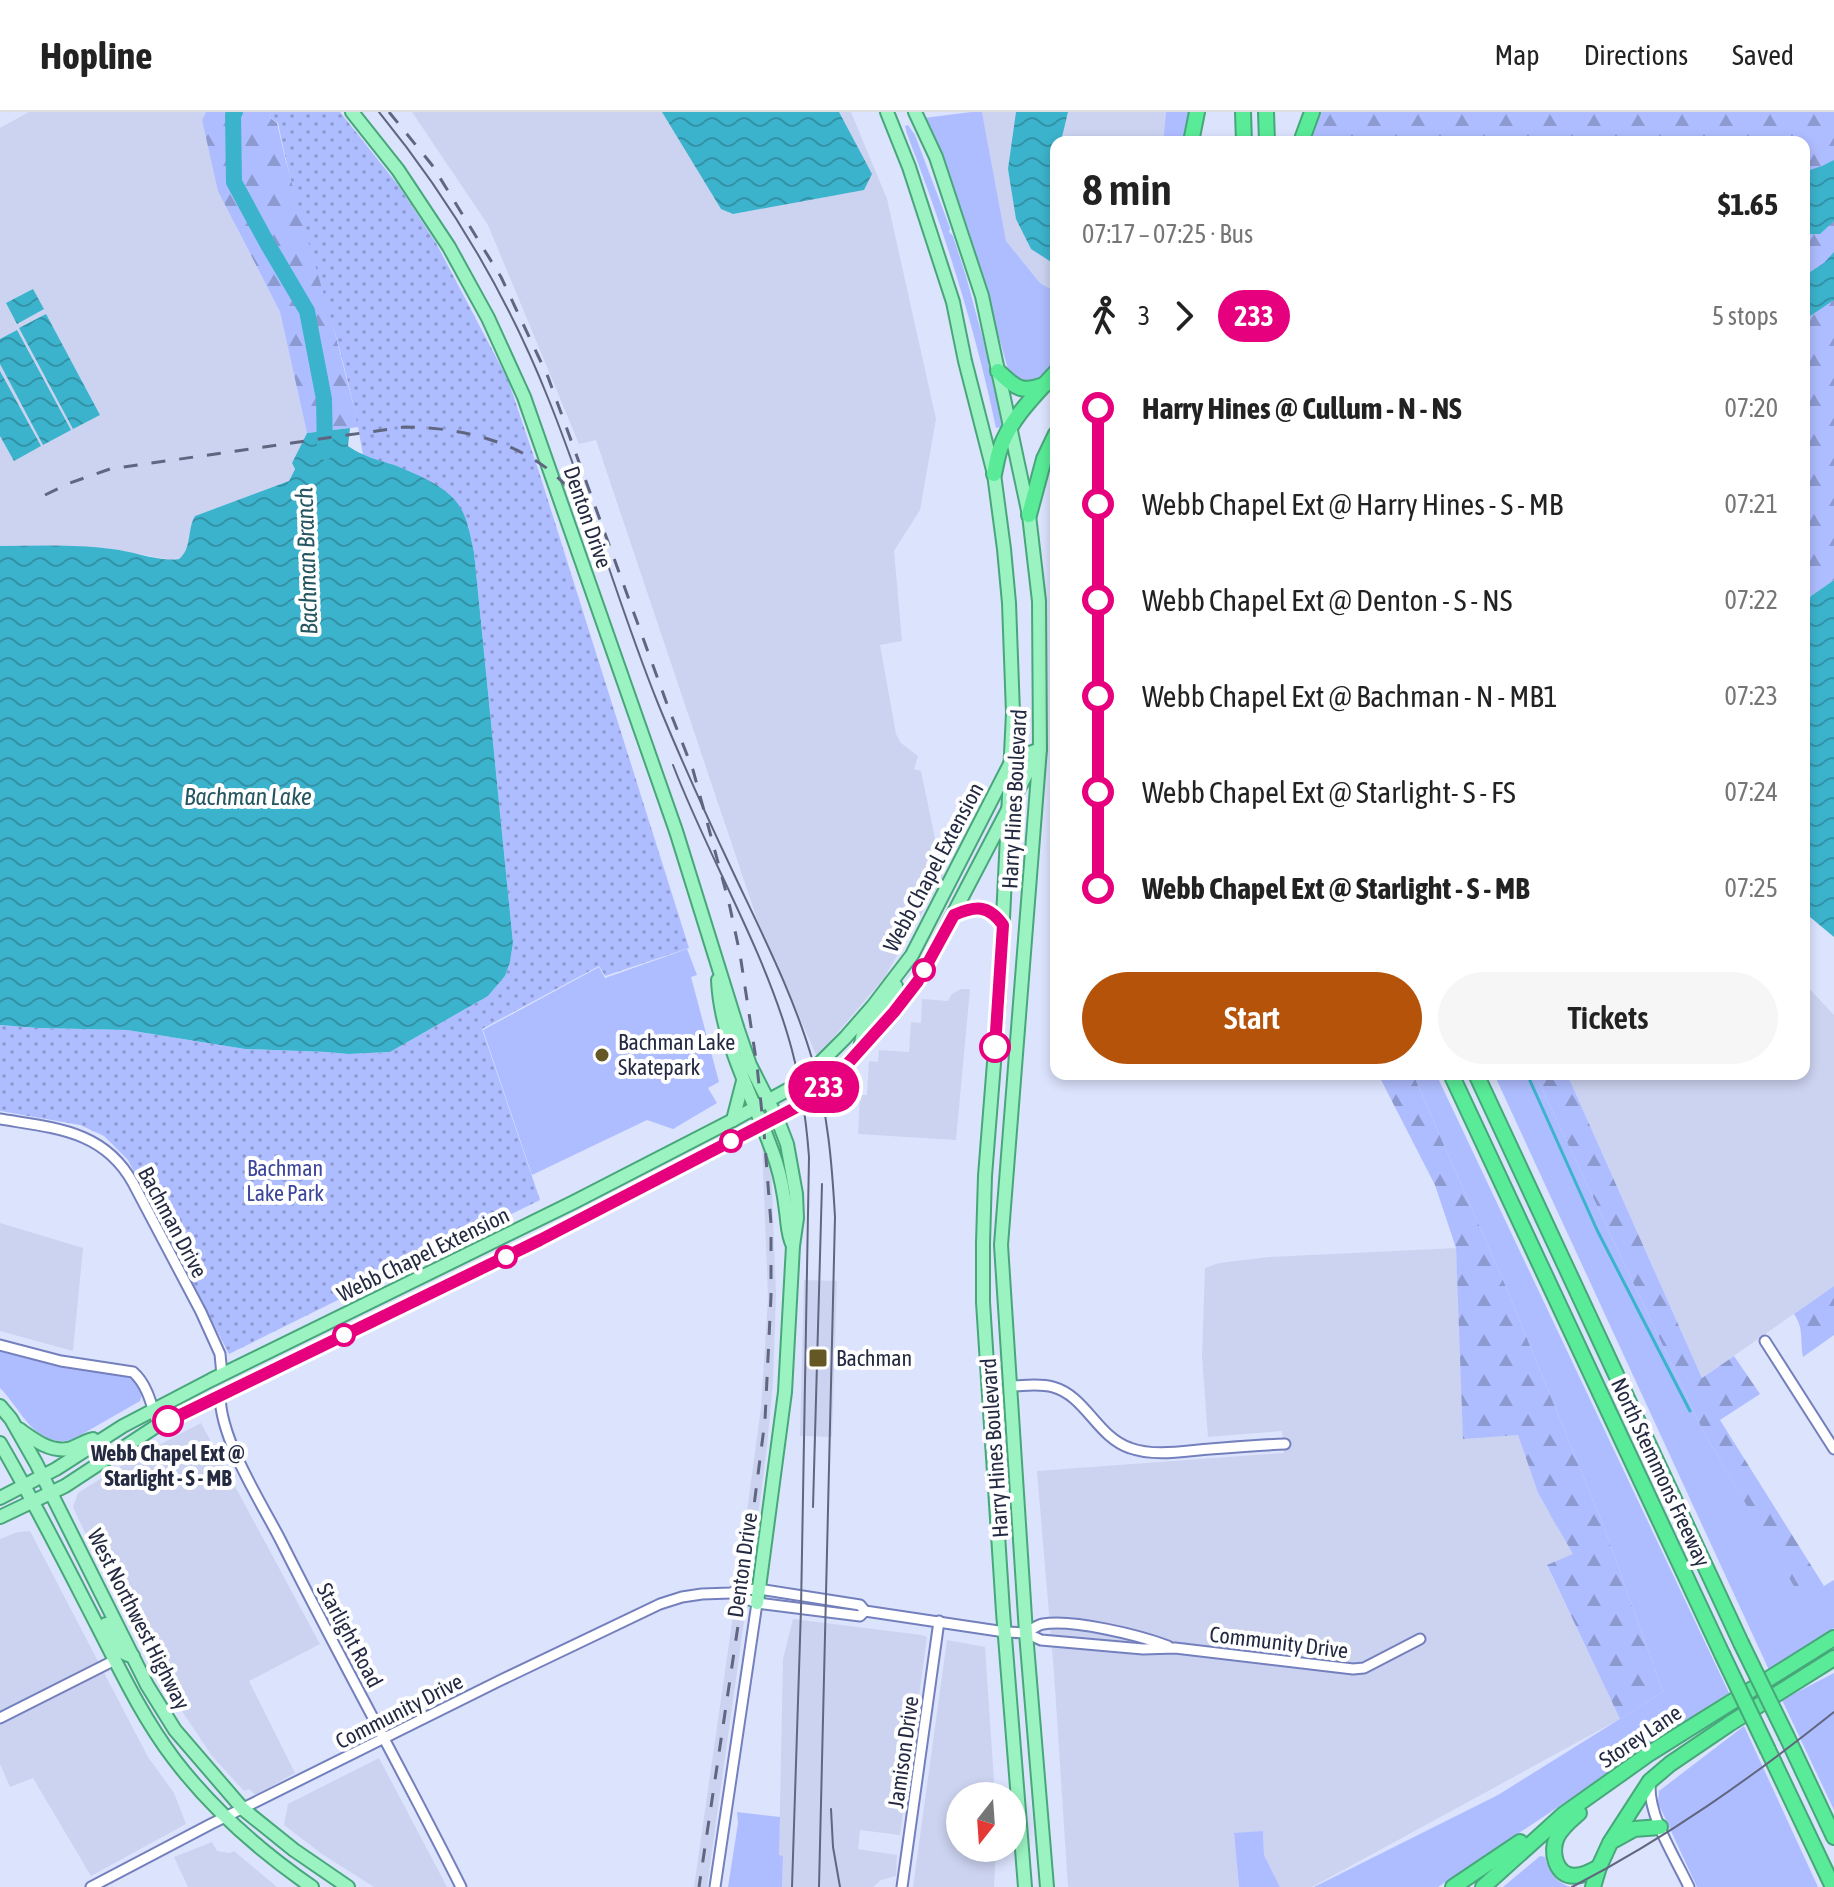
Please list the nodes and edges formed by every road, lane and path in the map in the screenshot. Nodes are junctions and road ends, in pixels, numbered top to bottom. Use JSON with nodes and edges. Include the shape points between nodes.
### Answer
{"nodes":[{"id":1,"x":352,"y":112,"type":"edge"},
{"id":2,"x":888,"y":112,"type":"edge"},
{"id":3,"x":915,"y":112,"type":"edge"},
{"id":4,"x":1197,"y":112,"type":"edge"},
{"id":5,"x":1243,"y":112,"type":"edge"},
{"id":6,"x":1266,"y":112,"type":"edge"},
{"id":7,"x":1312,"y":112,"type":"edge"},
{"id":8,"x":1192,"y":136,"type":"edge"},
{"id":9,"x":1244,"y":136,"type":"edge"},
{"id":10,"x":1267,"y":136,"type":"edge"},
{"id":11,"x":1303,"y":136,"type":"edge"},
{"id":12,"x":998,"y":371,"type":"junction"},
{"id":13,"x":1050,"y":379,"type":"edge"},
{"id":14,"x":1050,"y":379,"type":"edge"},
{"id":15,"x":1010,"y":428,"type":"junction"},
{"id":16,"x":1050,"y":446,"type":"edge"},
{"id":17,"x":994,"y":474,"type":"junction"},
{"id":18,"x":1029,"y":515,"type":"junction"},
{"id":19,"x":1040,"y":749,"type":"junction"},
{"id":20,"x":1012,"y":760,"type":"junction"},
{"id":21,"x":1009,"y":807,"type":"junction"},
{"id":22,"x":954,"y":915,"type":"junction"},
{"id":23,"x":1003,"y":925,"type":"junction"},
{"id":24,"x":717,"y":969,"type":"junction"},
{"id":25,"x":891,"y":983,"type":"junction"},
{"id":26,"x":999,"y":1000,"type":"junction"},
{"id":27,"x":1021,"y":1001,"type":"junction"},
{"id":28,"x":860,"y":1049,"type":"junction"},
{"id":29,"x":1454,"y":1080,"type":"edge"},
{"id":30,"x":1479,"y":1080,"type":"edge"},
{"id":31,"x":743,"y":1081,"type":"junction"},
{"id":32,"x":768,"y":1101,"type":"junction"},
{"id":33,"x":755,"y":1108,"type":"junction"},
{"id":34,"x":777,"y":1118,"type":"junction"},
{"id":35,"x":0,"y":1119,"type":"edge"},
{"id":36,"x":733,"y":1120,"type":"junction"},
{"id":37,"x":762,"y":1125,"type":"junction"},
{"id":38,"x":630,"y":1172,"type":"junction"},
{"id":39,"x":985,"y":1176,"type":"junction"},
{"id":40,"x":1005,"y":1178,"type":"junction"},
{"id":41,"x":581,"y":1218,"type":"junction"},
{"id":42,"x":531,"y":1222,"type":"junction"},
{"id":43,"x":540,"y":1240,"type":"junction"},
{"id":44,"x":793,"y":1246,"type":"junction"},
{"id":45,"x":380,"y":1297,"type":"junction"},
{"id":46,"x":388,"y":1314,"type":"junction"},
{"id":47,"x":1765,"y":1341,"type":"dead end"},
{"id":48,"x":0,"y":1345,"type":"edge"},
{"id":49,"x":222,"y":1375,"type":"junction"},
{"id":50,"x":988,"y":1383,"type":"junction"},
{"id":51,"x":1009,"y":1386,"type":"junction"},
{"id":52,"x":220,"y":1396,"type":"junction"},
{"id":53,"x":0,"y":1406,"type":"edge"},
{"id":54,"x":153,"y":1410,"type":"junction"},
{"id":55,"x":158,"y":1425,"type":"junction"},
{"id":56,"x":16,"y":1428,"type":"junction"},
{"id":57,"x":108,"y":1435,"type":"junction"},
{"id":58,"x":0,"y":1443,"type":"edge"},
{"id":59,"x":1285,"y":1444,"type":"dead end"},
{"id":60,"x":1834,"y":1449,"type":"edge"},
{"id":61,"x":43,"y":1476,"type":"junction"},
{"id":62,"x":24,"y":1486,"type":"junction"},
{"id":63,"x":52,"y":1493,"type":"junction"},
{"id":64,"x":0,"y":1498,"type":"edge"},
{"id":65,"x":33,"y":1501,"type":"junction"},
{"id":66,"x":0,"y":1517,"type":"edge"},
{"id":67,"x":759,"y":1589,"type":"junction"},
{"id":68,"x":731,"y":1593,"type":"junction"},
{"id":69,"x":757,"y":1603,"type":"junction"},
{"id":70,"x":865,"y":1611,"type":"junction"},
{"id":71,"x":91,"y":1613,"type":"junction"},
{"id":72,"x":939,"y":1621,"type":"junction"},
{"id":73,"x":1005,"y":1632,"type":"junction"},
{"id":74,"x":1026,"y":1633,"type":"junction"},
{"id":75,"x":1834,"y":1638,"type":"edge"},
{"id":76,"x":1420,"y":1639,"type":"dead end"},
{"id":77,"x":1175,"y":1648,"type":"junction"},
{"id":78,"x":133,"y":1656,"type":"junction"},
{"id":79,"x":1834,"y":1658,"type":"edge"},
{"id":80,"x":115,"y":1660,"type":"junction"},
{"id":81,"x":0,"y":1718,"type":"edge"},
{"id":82,"x":384,"y":1738,"type":"junction"},
{"id":83,"x":1618,"y":1777,"type":"junction"},
{"id":84,"x":1650,"y":1781,"type":"junction"},
{"id":85,"x":243,"y":1809,"type":"junction"},
{"id":86,"x":1564,"y":1814,"type":"junction"},
{"id":87,"x":227,"y":1817,"type":"junction"},
{"id":88,"x":1660,"y":1827,"type":"junction"},
{"id":89,"x":1834,"y":1837,"type":"edge"},
{"id":90,"x":1610,"y":1843,"type":"junction"},
{"id":91,"x":1599,"y":1867,"type":"junction"},
{"id":92,"x":1047,"y":1886,"type":"edge"},
{"id":93,"x":91,"y":1887,"type":"edge"},
{"id":94,"x":312,"y":1887,"type":"edge"},
{"id":95,"x":348,"y":1887,"type":"edge"},
{"id":96,"x":461,"y":1887,"type":"edge"},
{"id":97,"x":715,"y":1887,"type":"edge"},
{"id":98,"x":902,"y":1887,"type":"edge"},
{"id":99,"x":1022,"y":1887,"type":"edge"},
{"id":100,"x":1453,"y":1887,"type":"edge"},
{"id":101,"x":1483,"y":1887,"type":"edge"},
{"id":102,"x":1593,"y":1887,"type":"edge"},
{"id":103,"x":1689,"y":1887,"type":"edge"},
{"id":104,"x":1833,"y":1887,"type":"edge"}],
"edges":[{"from":1,"to":24,"type":"main road","name":"Denton Drive","via":[[449,247],[524,397],[676,831]]},
{"from":2,"to":17,"type":"main road","name":"Harry Hines Boulevard","via":[[953,302]]},
{"from":3,"to":12,"type":"main road","name":"Harry Hines Boulevard","via":[[936,157],[982,296]]},
{"from":4,"to":8,"type":"highway"},
{"from":5,"to":9,"type":"highway"},
{"from":6,"to":10,"type":"highway"},
{"from":7,"to":11,"type":"highway"},
{"from":12,"to":13,"type":"highway","via":[[1021,389],[1031,390]]},
{"from":12,"to":15,"type":"main road","name":"Harry Hines Boulevard"},
{"from":14,"to":15,"type":"highway"},
{"from":15,"to":17,"type":"highway"},
{"from":15,"to":18,"type":"main road","name":"Harry Hines Boulevard"},
{"from":16,"to":18,"type":"highway"},
{"from":17,"to":20,"type":"main road","name":"Harry Hines Boulevard","via":[[1009,603]]},
{"from":18,"to":19,"type":"main road","name":"Harry Hines Boulevard","via":[[1039,601]]},
{"from":19,"to":20,"type":"main road"},
{"from":19,"to":21,"type":"main road","name":"Webb Chapel Extension"},
{"from":19,"to":27,"type":"main road","name":"Harry Hines Boulevard"},
{"from":20,"to":21,"type":"main road","name":"Harry Hines Boulevard"},
{"from":20,"to":25,"type":"main road","name":"Webb Chapel Extension","via":[[912,955]]},
{"from":21,"to":22,"type":"main road","name":"Webb Chapel Extension"},
{"from":21,"to":23,"type":"main road","name":"Harry Hines Boulevard"},
{"from":22,"to":23,"type":"main road","via":[[979,907]]},
{"from":22,"to":28,"type":"main road","name":"Webb Chapel Extension","via":[[918,981]]},
{"from":23,"to":26,"type":"main road","name":"Harry Hines Boulevard"},
{"from":24,"to":31,"type":"main road","name":"Denton Drive","via":[[731,1050]]},
{"from":24,"to":32,"type":"main road","name":"Denton Drive"},
{"from":25,"to":28,"type":"main road","via":[[896,992],[863,1033]]},
{"from":25,"to":32,"type":"main road","name":"Webb Chapel Extension","via":[[818,1066]]},
{"from":26,"to":27,"type":"main road"},
{"from":26,"to":39,"type":"main road","name":"Harry Hines Boulevard"},
{"from":27,"to":40,"type":"main road","name":"Harry Hines Boulevard"},
{"from":28,"to":34,"type":"main road","name":"Webb Chapel Extension","via":[[833,1080]]},
{"from":29,"to":104,"type":"highway","name":"North Stemmons Freeway","bridge":true},
{"from":30,"to":89,"type":"highway","name":"North Stemmons Freeway","bridge":true},
{"from":31,"to":33,"type":"main road","name":"Denton Drive"},
{"from":31,"to":36,"type":"main road"},
{"from":32,"to":33,"type":"main road","name":"Webb Chapel Extension"},
{"from":32,"to":34,"type":"main road","name":"Denton Drive"},
{"from":33,"to":36,"type":"main road","name":"Webb Chapel Extension"},
{"from":33,"to":37,"type":"main road","name":"Denton Drive"},
{"from":34,"to":37,"type":"main road","name":"Webb Chapel Extension"},
{"from":34,"to":44,"type":"main road","name":"Denton Drive","via":[[796,1194]]},
{"from":35,"to":49,"type":"street","name":"Bachman Drive","via":[[70,1132],[111,1153],[128,1174],[201,1312],[220,1354]]},
{"from":36,"to":38,"type":"main road","name":"Webb Chapel Extension"},
{"from":37,"to":41,"type":"main road","name":"Webb Chapel Extension"},
{"from":37,"to":44,"type":"main road","name":"Denton Drive","via":[[780,1179]]},
{"from":38,"to":41,"type":"main road","via":[[628,1182],[595,1201]]},
{"from":38,"to":42,"type":"main road","name":"Webb Chapel Extension"},
{"from":39,"to":40,"type":"main road"},
{"from":39,"to":50,"type":"main road","name":"Harry Hines Boulevard"},
{"from":40,"to":51,"type":"main road","name":"Harry Hines Boulevard","via":[[1001,1245]]},
{"from":41,"to":43,"type":"main road","name":"Webb Chapel Extension"},
{"from":42,"to":43,"type":"main road"},
{"from":42,"to":45,"type":"main road","name":"Webb Chapel Extension"},
{"from":43,"to":46,"type":"main road","name":"Webb Chapel Extension"},
{"from":44,"to":67,"type":"main road","name":"Denton Drive","via":[[785,1392]]},
{"from":45,"to":46,"type":"main road"},
{"from":45,"to":49,"type":"main road","name":"Webb Chapel Extension"},
{"from":46,"to":52,"type":"main road","name":"Webb Chapel Extension"},
{"from":47,"to":60,"type":"street"},
{"from":48,"to":54,"type":"street","via":[[133,1372]]},
{"from":49,"to":52,"type":"main road"},
{"from":49,"to":54,"type":"main road","name":"Webb Chapel Extension"},
{"from":50,"to":51,"type":"main road"},
{"from":50,"to":73,"type":"main road","name":"Harry Hines Boulevard"},
{"from":51,"to":59,"type":"street","via":[[1043,1385],[1065,1392],[1115,1442],[1138,1450],[1166,1453]]},
{"from":51,"to":74,"type":"main road","name":"Harry Hines Boulevard"},
{"from":52,"to":55,"type":"main road","name":"Webb Chapel Extension"},
{"from":52,"to":82,"type":"street","name":"Starlight Road","via":[[221,1416],[235,1452]]},
{"from":53,"to":56,"type":"main road","name":"West Northwest Highway"},
{"from":54,"to":55,"type":"street"},
{"from":54,"to":57,"type":"main road","name":"Webb Chapel Extension"},
{"from":55,"to":63,"type":"main road","name":"Webb Chapel Extension"},
{"from":56,"to":57,"type":"main road","via":[[57,1449]]},
{"from":56,"to":61,"type":"main road","name":"West Northwest Highway"},
{"from":57,"to":61,"type":"main road","name":"Webb Chapel Extension"},
{"from":58,"to":62,"type":"main road","name":"West Northwest Highway"},
{"from":61,"to":62,"type":"main road","name":"Webb Chapel Extension"},
{"from":61,"to":63,"type":"main road","name":"West Northwest Highway"},
{"from":62,"to":64,"type":"main road","name":"Webb Chapel Extension"},
{"from":62,"to":65,"type":"main road","name":"West Northwest Highway"},
{"from":63,"to":65,"type":"main road","name":"Webb Chapel Extension"},
{"from":63,"to":78,"type":"main road","name":"West Northwest Highway"},
{"from":65,"to":66,"type":"main road","name":"Webb Chapel Extension"},
{"from":65,"to":71,"type":"main road","name":"West Northwest Highway"},
{"from":67,"to":68,"type":"street","name":"Community Drive"},
{"from":67,"to":69,"type":"main road","name":"Denton Drive"},
{"from":67,"to":70,"type":"street","name":"Community Drive","via":[[860,1605]]},
{"from":68,"to":69,"type":"street","name":"Community Drive"},
{"from":68,"to":82,"type":"street","name":"Community Drive","via":[[660,1604]]},
{"from":69,"to":70,"type":"street","name":"Community Drive","via":[[860,1616]]},
{"from":69,"to":97,"type":"street","name":"Denton Drive"},
{"from":70,"to":72,"type":"street","name":"Community Drive"},
{"from":71,"to":78,"type":"main road","via":[[103,1619],[120,1651]]},
{"from":71,"to":80,"type":"main road","name":"West Northwest Highway"},
{"from":72,"to":73,"type":"street","name":"Community Drive"},
{"from":72,"to":98,"type":"street","name":"Jamison Drive"},
{"from":73,"to":74,"type":"street","name":"Community Drive"},
{"from":73,"to":99,"type":"main road","name":"Harry Hines Boulevard"},
{"from":74,"to":77,"type":"street","name":"Community Drive","via":[[1041,1640]]},
{"from":74,"to":77,"type":"street","name":"Community Drive","via":[[1039,1625],[1065,1624],[1144,1637]]},
{"from":74,"to":92,"type":"main road","name":"Harry Hines Boulevard"},
{"from":75,"to":83,"type":"highway","name":"Storey Lane"},
{"from":76,"to":77,"type":"street","name":"Community Drive","via":[[1353,1669]]},
{"from":78,"to":85,"type":"main road","name":"West Northwest Highway","via":[[175,1730]]},
{"from":79,"to":84,"type":"highway","name":"Storey Lane"},
{"from":80,"to":81,"type":"street"},
{"from":80,"to":87,"type":"main road","name":"West Northwest Highway","via":[[165,1747]]},
{"from":82,"to":85,"type":"street","name":"Community Drive"},
{"from":82,"to":96,"type":"street","name":"Starlight Road"},
{"from":83,"to":86,"type":"highway","name":"Storey Lane"},
{"from":83,"to":91,"type":"highway","via":[[1561,1831],[1553,1852],[1559,1869],[1570,1876]]},
{"from":84,"to":88,"type":"street"},
{"from":84,"to":90,"type":"highway","name":"Storey Lane"},
{"from":85,"to":87,"type":"street","name":"Community Drive"},
{"from":85,"to":95,"type":"main road","name":"West Northwest Highway"},
{"from":86,"to":100,"type":"highway"},
{"from":86,"to":101,"type":"highway","name":"Storey Lane"},
{"from":87,"to":93,"type":"street","name":"Community Drive"},
{"from":87,"to":94,"type":"main road","name":"West Northwest Highway"},
{"from":88,"to":90,"type":"highway","via":[[1634,1829]]},
{"from":88,"to":103,"type":"street"},
{"from":90,"to":91,"type":"highway","name":"Storey Lane"},
{"from":91,"to":102,"type":"highway","name":"Storey Lane"},
{"from":92,"to":99,"type":"main road"}]}
